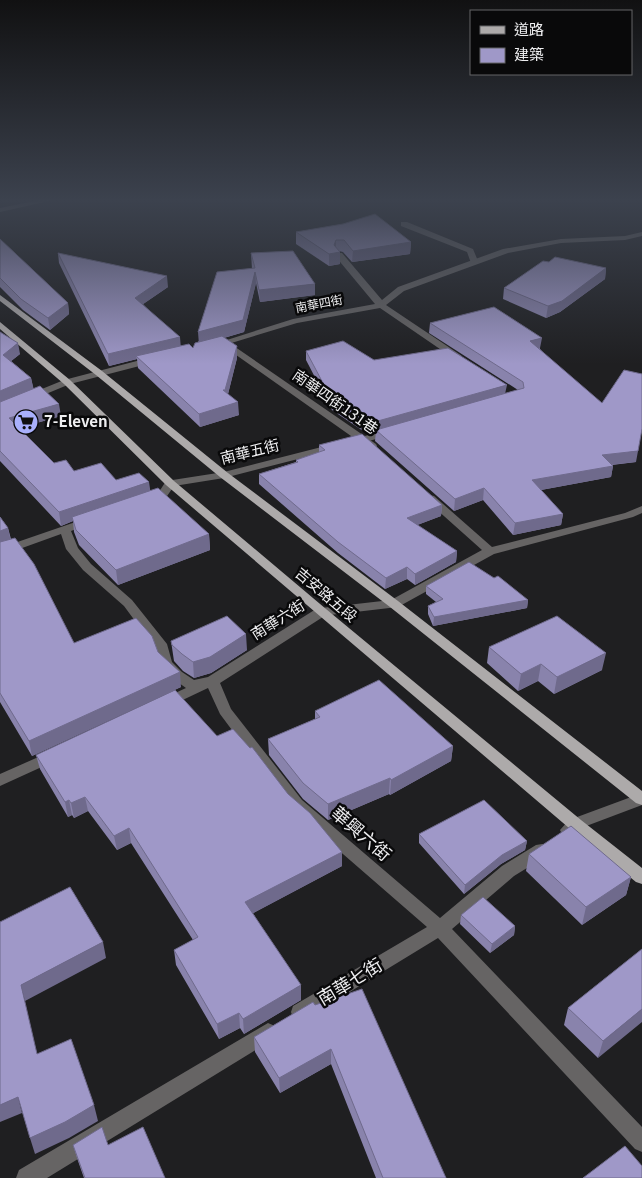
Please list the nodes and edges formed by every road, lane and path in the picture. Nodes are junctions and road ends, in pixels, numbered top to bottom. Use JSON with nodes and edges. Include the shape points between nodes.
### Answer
{"nodes":[{"id":1,"x":471,"y":254,"type":"edge"},
{"id":2,"x":498,"y":254,"type":"edge"},
{"id":3,"x":339,"y":255,"type":"edge"},
{"id":4,"x":474,"y":261,"type":"junction"},
{"id":5,"x":0,"y":297,"type":"edge"},
{"id":6,"x":382,"y":305,"type":"junction"},
{"id":7,"x":0,"y":324,"type":"edge"},
{"id":8,"x":225,"y":343,"type":"junction"},
{"id":9,"x":206,"y":347,"type":"edge"},
{"id":10,"x":157,"y":359,"type":"edge"},
{"id":11,"x":468,"y":365,"type":"edge"},
{"id":12,"x":99,"y":373,"type":"junction"},
{"id":13,"x":67,"y":382,"type":"junction"},
{"id":14,"x":0,"y":410,"type":"edge"},
{"id":15,"x":399,"y":430,"type":"edge"},
{"id":16,"x":363,"y":438,"type":"junction"},
{"id":17,"x":378,"y":451,"type":"edge"},
{"id":18,"x":224,"y":475,"type":"junction"},
{"id":19,"x":170,"y":483,"type":"junction"},
{"id":20,"x":422,"y":491,"type":"edge"},
{"id":21,"x":134,"y":505,"type":"edge"},
{"id":22,"x":642,"y":509,"type":"edge"},
{"id":23,"x":99,"y":517,"type":"edge"},
{"id":24,"x":65,"y":529,"type":"junction"},
{"id":25,"x":490,"y":551,"type":"junction"},
{"id":26,"x":0,"y":552,"type":"edge"},
{"id":27,"x":394,"y":604,"type":"junction"},
{"id":28,"x":321,"y":612,"type":"junction"},
{"id":29,"x":212,"y":681,"type":"junction"},
{"id":30,"x":150,"y":710,"type":"edge"},
{"id":31,"x":62,"y":751,"type":"edge"},
{"id":32,"x":0,"y":780,"type":"edge"},
{"id":33,"x":642,"y":799,"type":"edge"},
{"id":34,"x":575,"y":824,"type":"junction"},
{"id":35,"x":642,"y":877,"type":"edge"},
{"id":36,"x":440,"y":928,"type":"junction"},
{"id":37,"x":642,"y":1142,"type":"edge"},
{"id":38,"x":27,"y":1178,"type":"edge"}],
"edges":[{"from":1,"to":4,"type":"street"},
{"from":2,"to":4,"type":"street","name":"南華四街"},
{"from":3,"to":6,"type":"street"},
{"from":4,"to":6,"type":"street","name":"南華四街","via":[[401,289]]},
{"from":5,"to":12,"type":"main road"},
{"from":6,"to":8,"type":"street","name":"南華四街","via":[[296,321]]},
{"from":6,"to":11,"type":"street"},
{"from":7,"to":13,"type":"main road","name":"吉安路五段"},
{"from":8,"to":9,"type":"street","name":"南華四街"},
{"from":8,"to":16,"type":"street","name":"南華四街131巷"},
{"from":10,"to":12,"type":"street"},
{"from":12,"to":13,"type":"street"},
{"from":12,"to":18,"type":"main road"},
{"from":13,"to":14,"type":"street"},
{"from":13,"to":19,"type":"main road","name":"吉安路五段"},
{"from":15,"to":16,"type":"street","name":"南華五街"},
{"from":16,"to":17,"type":"street","name":"南華四街131巷"},
{"from":16,"to":18,"type":"street","name":"南華五街"},
{"from":18,"to":19,"type":"street","name":"南華五街"},
{"from":18,"to":27,"type":"main road"},
{"from":19,"to":21,"type":"street","via":[[161,497]]},
{"from":19,"to":28,"type":"main road","name":"吉安路五段"},
{"from":20,"to":25,"type":"street"},
{"from":22,"to":25,"type":"street","name":"南華六街"},
{"from":23,"to":24,"type":"street"},
{"from":24,"to":26,"type":"street"},
{"from":24,"to":29,"type":"street","via":[[72,549],[87,567],[128,603],[162,647],[166,663],[192,685]]},
{"from":25,"to":27,"type":"street","name":"南華六街"},
{"from":27,"to":28,"type":"street","name":"南華六街"},
{"from":27,"to":33,"type":"main road"},
{"from":28,"to":29,"type":"street","name":"南華六街"},
{"from":28,"to":34,"type":"main road","name":"吉安路五段"},
{"from":29,"to":30,"type":"street","name":"南華六街"},
{"from":29,"to":36,"type":"street","name":"華興六街","via":[[225,711],[296,804]]},
{"from":31,"to":32,"type":"street"},
{"from":33,"to":34,"type":"street","name":"南華七街"},
{"from":34,"to":35,"type":"main road","name":"吉安路五段"},
{"from":34,"to":36,"type":"street","name":"南華七街","via":[[556,842],[508,871]]},
{"from":36,"to":37,"type":"street","name":"華興六街"},
{"from":36,"to":38,"type":"street","name":"南華七街"}]}
